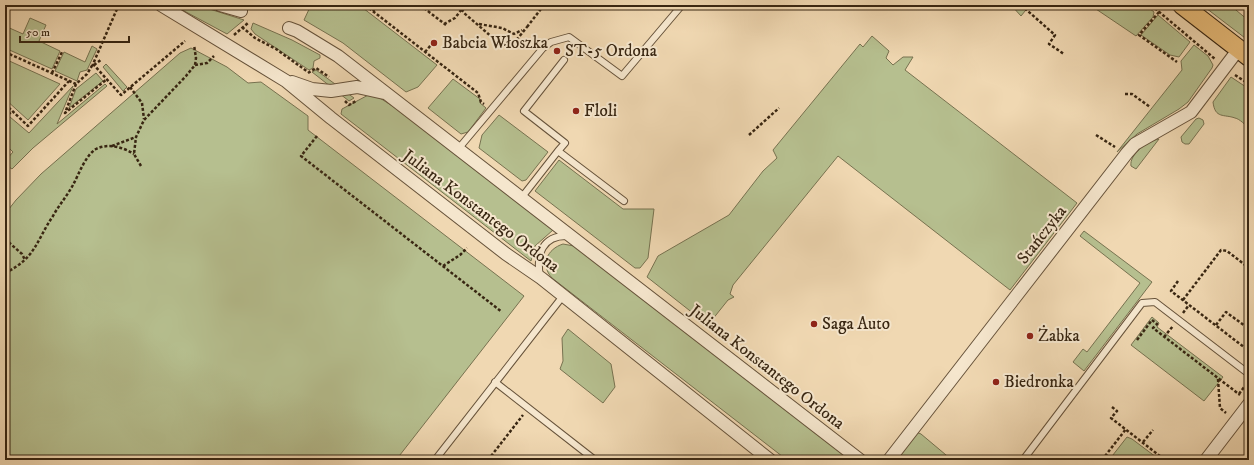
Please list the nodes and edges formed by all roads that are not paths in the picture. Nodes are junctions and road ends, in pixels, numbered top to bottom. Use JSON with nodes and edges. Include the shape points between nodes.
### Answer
{"nodes":[{"id":1,"x":161,"y":5,"type":"edge"},
{"id":2,"x":220,"y":5,"type":"edge"},
{"id":3,"x":682,"y":5,"type":"edge"},
{"id":4,"x":1182,"y":5,"type":"edge"},
{"id":5,"x":241,"y":11,"type":"dead end"},
{"id":6,"x":288,"y":28,"type":"dead end"},
{"id":7,"x":1244,"y":53,"type":"edge"},
{"id":8,"x":564,"y":60,"type":"dead end"},
{"id":9,"x":286,"y":81,"type":"junction"},
{"id":10,"x":389,"y":95,"type":"junction"},
{"id":11,"x":459,"y":148,"type":"junction"},
{"id":12,"x":558,"y":150,"type":"junction"},
{"id":13,"x":522,"y":197,"type":"junction"},
{"id":14,"x":624,"y":202,"type":"dead end"},
{"id":15,"x":571,"y":236,"type":"junction"},
{"id":16,"x":541,"y":278,"type":"junction"},
{"id":17,"x":563,"y":296,"type":"junction"},
{"id":18,"x":1249,"y":374,"type":"edge"},
{"id":19,"x":495,"y":382,"type":"junction"},
{"id":20,"x":1247,"y":401,"type":"edge"},
{"id":21,"x":435,"y":460,"type":"edge"},
{"id":22,"x":595,"y":460,"type":"edge"},
{"id":23,"x":770,"y":460,"type":"edge"},
{"id":24,"x":860,"y":460,"type":"edge"},
{"id":25,"x":889,"y":460,"type":"edge"},
{"id":26,"x":1023,"y":460,"type":"edge"},
{"id":27,"x":1206,"y":460,"type":"edge"}],
"edges":[{"from":1,"to":9,"type":"street","name":"Juliana Konstantego Ordona"},
{"from":2,"to":5,"type":"street"},
{"from":3,"to":11,"type":"lane","via":[[622,76],[569,37],[550,42]]},
{"from":4,"to":7,"type":"main road"},
{"from":6,"to":10,"type":"street","name":"Juliana Konstantego Ordona","via":[[338,56]]},
{"from":7,"to":25,"type":"street","name":"Stańczyka","via":[[1191,112],[1135,144],[1127,153]]},
{"from":8,"to":12,"type":"lane","via":[[524,111],[565,143]]},
{"from":9,"to":10,"type":"street","via":[[332,91],[357,87]]},
{"from":9,"to":16,"type":"street","name":"Juliana Konstantego Ordona","via":[[506,254]]},
{"from":10,"to":11,"type":"street","name":"Juliana Konstantego Ordona"},
{"from":11,"to":13,"type":"street","name":"Juliana Konstantego Ordona"},
{"from":12,"to":13,"type":"lane"},
{"from":12,"to":14,"type":"lane"},
{"from":13,"to":15,"type":"street","name":"Juliana Konstantego Ordona"},
{"from":15,"to":16,"type":"lane","via":[[553,238],[541,249],[538,257]]},
{"from":15,"to":24,"type":"street","name":"Juliana Konstantego Ordona"},
{"from":16,"to":17,"type":"street","name":"Juliana Konstantego Ordona"},
{"from":17,"to":19,"type":"lane"},
{"from":17,"to":23,"type":"street","name":"Juliana Konstantego Ordona"},
{"from":18,"to":26,"type":"lane","via":[[1155,302],[1142,303]]},
{"from":19,"to":21,"type":"lane"},
{"from":19,"to":22,"type":"lane"},
{"from":20,"to":27,"type":"street"}]}
